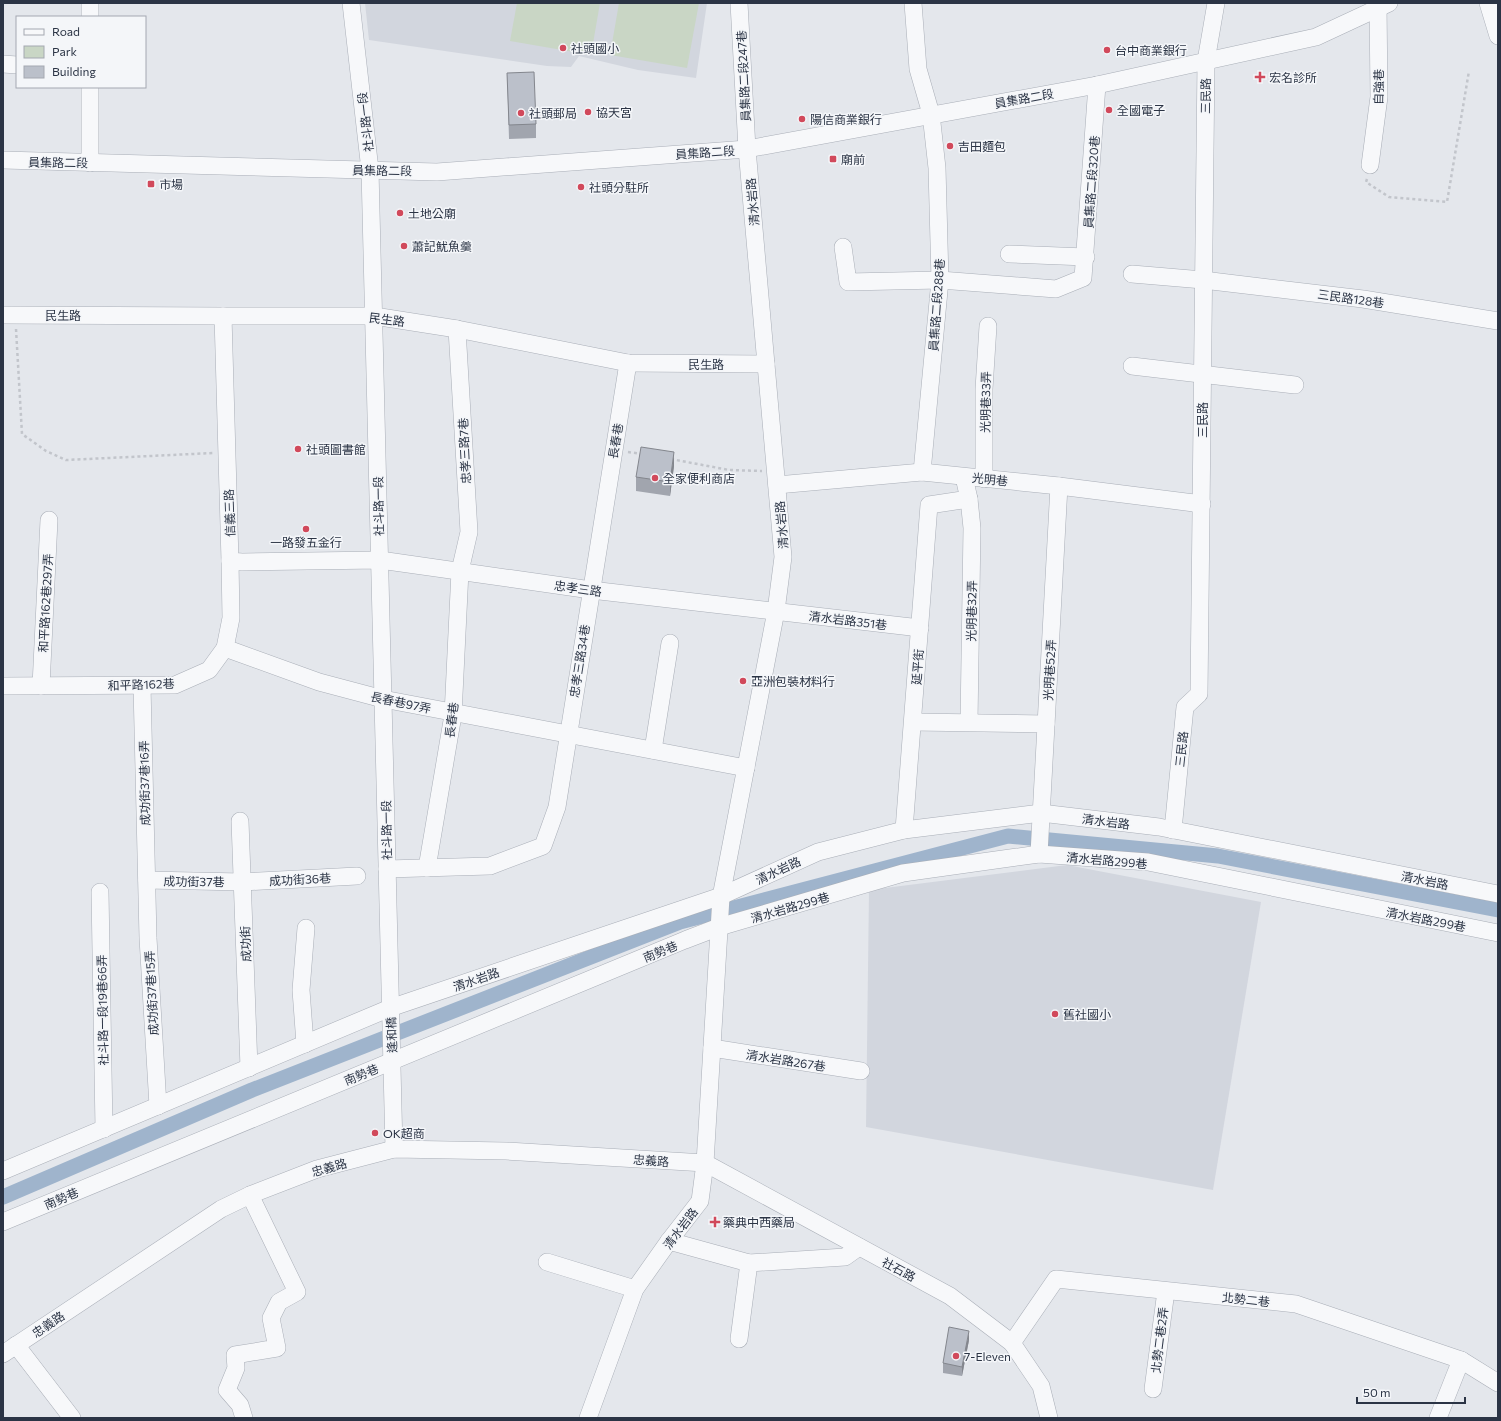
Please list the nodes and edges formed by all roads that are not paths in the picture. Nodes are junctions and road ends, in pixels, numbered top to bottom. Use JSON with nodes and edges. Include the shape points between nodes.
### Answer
{"nodes":[{"id":1,"x":90,"y":3,"type":"edge"},
{"id":2,"x":351,"y":3,"type":"edge"},
{"id":3,"x":739,"y":3,"type":"edge"},
{"id":4,"x":913,"y":3,"type":"edge"},
{"id":5,"x":1216,"y":3,"type":"edge"},
{"id":6,"x":1488,"y":3,"type":"edge"},
{"id":7,"x":1382,"y":5,"type":"edge"},
{"id":8,"x":90,"y":16,"type":"edge"},
{"id":9,"x":1498,"y":36,"type":"edge"},
{"id":10,"x":1206,"y":61,"type":"junction"},
{"id":11,"x":3,"y":64,"type":"edge"},
{"id":12,"x":16,"y":65,"type":"edge"},
{"id":13,"x":1097,"y":85,"type":"junction"},
{"id":14,"x":90,"y":88,"type":"edge"},
{"id":15,"x":931,"y":114,"type":"junction"},
{"id":16,"x":747,"y":148,"type":"junction"},
{"id":17,"x":3,"y":160,"type":"edge"},
{"id":18,"x":90,"y":163,"type":"junction"},
{"id":19,"x":1370,"y":165,"type":"road end"},
{"id":20,"x":370,"y":170,"type":"junction"},
{"id":21,"x":843,"y":247,"type":"dead end"},
{"id":22,"x":1009,"y":254,"type":"dead end"},
{"id":23,"x":1086,"y":257,"type":"junction"},
{"id":24,"x":1132,"y":274,"type":"dead end"},
{"id":25,"x":940,"y":280,"type":"junction"},
{"id":26,"x":1203,"y":280,"type":"junction"},
{"id":27,"x":9,"y":315,"type":"edge"},
{"id":28,"x":223,"y":316,"type":"junction"},
{"id":29,"x":374,"y":316,"type":"junction"},
{"id":30,"x":1498,"y":321,"type":"edge"},
{"id":31,"x":988,"y":326,"type":"dead end"},
{"id":32,"x":457,"y":329,"type":"junction"},
{"id":33,"x":628,"y":363,"type":"junction"},
{"id":34,"x":766,"y":364,"type":"junction"},
{"id":35,"x":1132,"y":366,"type":"dead end"},
{"id":36,"x":1203,"y":375,"type":"junction"},
{"id":37,"x":1295,"y":385,"type":"dead end"},
{"id":38,"x":922,"y":472,"type":"junction"},
{"id":39,"x":964,"y":476,"type":"junction"},
{"id":40,"x":776,"y":478,"type":"junction"},
{"id":41,"x":984,"y":479,"type":"junction"},
{"id":42,"x":1059,"y":486,"type":"junction"},
{"id":43,"x":969,"y":499,"type":"junction"},
{"id":44,"x":1202,"y":504,"type":"junction"},
{"id":45,"x":49,"y":520,"type":"dead end"},
{"id":46,"x":380,"y":560,"type":"junction"},
{"id":47,"x":230,"y":561,"type":"junction"},
{"id":48,"x":460,"y":571,"type":"junction"},
{"id":49,"x":591,"y":590,"type":"junction"},
{"id":50,"x":776,"y":611,"type":"junction"},
{"id":51,"x":920,"y":628,"type":"junction"},
{"id":52,"x":670,"y":643,"type":"dead end"},
{"id":53,"x":225,"y":648,"type":"junction"},
{"id":54,"x":3,"y":686,"type":"edge"},
{"id":55,"x":41,"y":686,"type":"junction"},
{"id":56,"x":142,"y":686,"type":"junction"},
{"id":57,"x":383,"y":699,"type":"junction"},
{"id":58,"x":454,"y":712,"type":"junction"},
{"id":59,"x":913,"y":722,"type":"junction"},
{"id":60,"x":969,"y":722,"type":"junction"},
{"id":61,"x":1046,"y":724,"type":"junction"},
{"id":62,"x":568,"y":733,"type":"junction"},
{"id":63,"x":653,"y":750,"type":"junction"},
{"id":64,"x":746,"y":768,"type":"junction"},
{"id":65,"x":1041,"y":814,"type":"junction"},
{"id":66,"x":240,"y":821,"type":"dead end"},
{"id":67,"x":904,"y":830,"type":"junction"},
{"id":68,"x":1173,"y":830,"type":"junction"},
{"id":69,"x":1039,"y":853,"type":"junction"},
{"id":70,"x":427,"y":868,"type":"junction"},
{"id":71,"x":387,"y":869,"type":"junction"},
{"id":72,"x":357,"y":876,"type":"dead end"},
{"id":73,"x":146,"y":880,"type":"junction"},
{"id":74,"x":242,"y":882,"type":"junction"},
{"id":75,"x":100,"y":892,"type":"dead end"},
{"id":76,"x":1498,"y":894,"type":"edge"},
{"id":77,"x":721,"y":897,"type":"junction"},
{"id":78,"x":719,"y":927,"type":"junction"},
{"id":79,"x":306,"y":928,"type":"dead end"},
{"id":80,"x":1498,"y":933,"type":"edge"},
{"id":81,"x":390,"y":1009,"type":"junction"},
{"id":82,"x":305,"y":1044,"type":"junction"},
{"id":83,"x":712,"y":1048,"type":"junction"},
{"id":84,"x":392,"y":1061,"type":"junction"},
{"id":85,"x":249,"y":1068,"type":"junction"},
{"id":86,"x":861,"y":1071,"type":"dead end"},
{"id":87,"x":158,"y":1106,"type":"junction"},
{"id":88,"x":104,"y":1129,"type":"junction"},
{"id":89,"x":394,"y":1149,"type":"junction"},
{"id":90,"x":705,"y":1163,"type":"junction"},
{"id":91,"x":3,"y":1171,"type":"edge"},
{"id":92,"x":250,"y":1195,"type":"junction"},
{"id":93,"x":3,"y":1222,"type":"edge"},
{"id":94,"x":669,"y":1241,"type":"junction"},
{"id":95,"x":859,"y":1247,"type":"junction"},
{"id":96,"x":547,"y":1262,"type":"dead end"},
{"id":97,"x":749,"y":1263,"type":"junction"},
{"id":98,"x":635,"y":1290,"type":"junction"},
{"id":99,"x":1166,"y":1291,"type":"junction"},
{"id":100,"x":739,"y":1338,"type":"dead end"},
{"id":101,"x":1012,"y":1343,"type":"junction"},
{"id":102,"x":10,"y":1350,"type":"edge"},
{"id":103,"x":1461,"y":1360,"type":"junction"},
{"id":104,"x":1498,"y":1383,"type":"edge"},
{"id":105,"x":1153,"y":1389,"type":"dead end"},
{"id":106,"x":72,"y":1418,"type":"edge"},
{"id":107,"x":244,"y":1418,"type":"edge"},
{"id":108,"x":588,"y":1418,"type":"edge"},
{"id":109,"x":1049,"y":1418,"type":"edge"},
{"id":110,"x":1438,"y":1418,"type":"edge"}],
"edges":[{"from":1,"to":8,"type":"street"},
{"from":2,"to":20,"type":"street","name":"社斗路一段"},
{"from":3,"to":16,"type":"street","name":"員集路二段247巷"},
{"from":4,"to":15,"type":"street","name":"員集路二段288巷","via":[[918,69]]},
{"from":5,"to":10,"type":"street","name":"三民路"},
{"from":6,"to":9,"type":"street"},
{"from":7,"to":10,"type":"street","name":"員集路二段","via":[[1316,37]]},
{"from":7,"to":19,"type":"street","name":"自強巷","via":[[1380,97]]},
{"from":10,"to":13,"type":"street","name":"員集路二段"},
{"from":10,"to":26,"type":"street","name":"三民路"},
{"from":11,"to":12,"type":"street"},
{"from":13,"to":15,"type":"street","name":"員集路二段"},
{"from":13,"to":23,"type":"street","name":"員集路二段320巷"},
{"from":14,"to":18,"type":"street"},
{"from":15,"to":16,"type":"street","name":"員集路二段"},
{"from":15,"to":25,"type":"street","name":"員集路二段288巷","via":[[937,168]]},
{"from":16,"to":20,"type":"street","name":"員集路二段","via":[[437,172]]},
{"from":16,"to":34,"type":"street","name":"清水岩路"},
{"from":17,"to":18,"type":"street","name":"員集路二段"},
{"from":18,"to":20,"type":"street","name":"員集路二段"},
{"from":20,"to":29,"type":"street","name":"社斗路一段"},
{"from":21,"to":25,"type":"street","via":[[848,282]]},
{"from":22,"to":23,"type":"street"},
{"from":23,"to":25,"type":"street","name":"員集路二段320巷","via":[[1083,278],[1056,289]]},
{"from":24,"to":26,"type":"street","name":"三民路128巷"},
{"from":25,"to":38,"type":"street","name":"員集路二段288巷"},
{"from":26,"to":30,"type":"street","name":"三民路128巷","via":[[1363,299]]},
{"from":26,"to":36,"type":"street","name":"三民路"},
{"from":27,"to":28,"type":"street","name":"民生路"},
{"from":28,"to":29,"type":"street","name":"民生路"},
{"from":28,"to":47,"type":"street","name":"信義三路"},
{"from":29,"to":32,"type":"street","name":"民生路"},
{"from":29,"to":46,"type":"street","name":"社斗路一段"},
{"from":31,"to":41,"type":"street","name":"光明巷33弄","via":[[984,389]]},
{"from":32,"to":33,"type":"street","name":"民生路"},
{"from":32,"to":48,"type":"street","name":"忠孝三路7巷","via":[[469,532]]},
{"from":33,"to":34,"type":"street","name":"民生路"},
{"from":33,"to":49,"type":"street","name":"長春巷"},
{"from":34,"to":40,"type":"street","name":"清水岩路"},
{"from":35,"to":36,"type":"street"},
{"from":36,"to":37,"type":"street"},
{"from":36,"to":44,"type":"street","name":"三民路"},
{"from":38,"to":39,"type":"street","name":"光明巷"},
{"from":38,"to":40,"type":"street","name":"光明巷"},
{"from":39,"to":41,"type":"street","name":"光明巷"},
{"from":39,"to":43,"type":"street","name":"光明巷32弄"},
{"from":40,"to":50,"type":"street","name":"清水岩路","via":[[783,557]]},
{"from":41,"to":42,"type":"street","name":"光明巷"},
{"from":42,"to":44,"type":"street","name":"光明巷"},
{"from":42,"to":61,"type":"street","name":"光明巷52弄"},
{"from":43,"to":51,"type":"street","name":"延平街","via":[[929,505]]},
{"from":43,"to":60,"type":"street","name":"光明巷32弄","via":[[972,528]]},
{"from":44,"to":68,"type":"street","name":"三民路","via":[[1199,694],[1185,707]]},
{"from":45,"to":55,"type":"street","name":"和平路162巷297弄"},
{"from":46,"to":47,"type":"street"},
{"from":46,"to":48,"type":"street","name":"忠孝三路"},
{"from":46,"to":57,"type":"street","name":"社斗路一段"},
{"from":47,"to":53,"type":"street","name":"和平路162巷","via":[[231,618]]},
{"from":48,"to":49,"type":"street","name":"忠孝三路"},
{"from":48,"to":58,"type":"street","name":"長春巷"},
{"from":49,"to":50,"type":"street","name":"忠孝三路"},
{"from":49,"to":62,"type":"street","name":"忠孝三路34巷"},
{"from":50,"to":51,"type":"street","name":"清水岩路351巷"},
{"from":50,"to":64,"type":"street","name":"清水岩路"},
{"from":51,"to":59,"type":"street","name":"延平街"},
{"from":52,"to":63,"type":"street"},
{"from":53,"to":56,"type":"street","name":"和平路162巷","via":[[209,670],[175,686]]},
{"from":53,"to":57,"type":"street","name":"長春巷97弄","via":[[319,682]]},
{"from":54,"to":55,"type":"street","name":"和平路162巷"},
{"from":55,"to":56,"type":"street","name":"和平路162巷"},
{"from":56,"to":73,"type":"street","name":"成功街37巷16弄"},
{"from":57,"to":58,"type":"street","name":"長春巷97弄"},
{"from":57,"to":71,"type":"street","name":"社斗路一段"},
{"from":58,"to":62,"type":"street","name":"長春巷97弄"},
{"from":58,"to":70,"type":"street","name":"長春巷"},
{"from":59,"to":60,"type":"street"},
{"from":59,"to":67,"type":"street","name":"延平街"},
{"from":60,"to":61,"type":"street"},
{"from":61,"to":65,"type":"street","name":"光明巷52弄"},
{"from":62,"to":63,"type":"street","name":"長春巷97弄"},
{"from":62,"to":70,"type":"street","name":"忠孝三路34巷","via":[[557,807],[543,846],[490,866]]},
{"from":63,"to":64,"type":"street","name":"長春巷97弄"},
{"from":64,"to":77,"type":"street","name":"清水岩路"},
{"from":65,"to":67,"type":"street","name":"清水岩路"},
{"from":65,"to":68,"type":"street","name":"清水岩路"},
{"from":65,"to":69,"type":"street","name":"光明巷52弄"},
{"from":66,"to":74,"type":"street","name":"成功街"},
{"from":67,"to":77,"type":"street","name":"清水岩路","via":[[818,852]]},
{"from":68,"to":76,"type":"street","name":"清水岩路"},
{"from":69,"to":78,"type":"street","name":"清水岩路299巷","via":[[903,873]]},
{"from":69,"to":80,"type":"street","name":"清水岩路299巷","via":[[1148,862]]},
{"from":70,"to":71,"type":"street","name":"忠孝三路34巷"},
{"from":71,"to":81,"type":"street","name":"社斗路一段"},
{"from":72,"to":74,"type":"street","name":"成功街36巷"},
{"from":73,"to":74,"type":"street","name":"成功街37巷"},
{"from":73,"to":87,"type":"street","name":"成功街37巷15弄"},
{"from":74,"to":85,"type":"street","name":"成功街"},
{"from":75,"to":88,"type":"street","name":"社斗路一段19巷66弄"},
{"from":77,"to":78,"type":"street","name":"清水岩路"},
{"from":77,"to":81,"type":"street","name":"清水岩路"},
{"from":78,"to":83,"type":"street","name":"清水岩路"},
{"from":78,"to":84,"type":"street","name":"南勢巷"},
{"from":79,"to":82,"type":"street","via":[[301,990]]},
{"from":81,"to":82,"type":"street","name":"清水岩路"},
{"from":81,"to":84,"type":"street","name":"逢和橋"},
{"from":82,"to":85,"type":"street","name":"清水岩路"},
{"from":83,"to":86,"type":"street","name":"清水岩路267巷"},
{"from":83,"to":90,"type":"street","name":"清水岩路"},
{"from":84,"to":89,"type":"street"},
{"from":84,"to":93,"type":"street","name":"南勢巷"},
{"from":85,"to":87,"type":"street"},
{"from":87,"to":88,"type":"street"},
{"from":88,"to":91,"type":"street"},
{"from":89,"to":90,"type":"street","name":"忠義路","via":[[506,1150]]},
{"from":89,"to":92,"type":"street","name":"忠義路","via":[[317,1169]]},
{"from":90,"to":94,"type":"street","name":"清水岩路","via":[[700,1201]]},
{"from":90,"to":95,"type":"street","name":"社石路"},
{"from":92,"to":102,"type":"street","name":"忠義路","via":[[221,1209]]},
{"from":92,"to":107,"type":"street","via":[[297,1292],[279,1302],[271,1318],[277,1348],[235,1355],[236,1368],[227,1390],[240,1404]]},
{"from":94,"to":97,"type":"street"},
{"from":94,"to":98,"type":"street","name":"清水岩路"},
{"from":95,"to":97,"type":"street","via":[[845,1257]]},
{"from":95,"to":101,"type":"street","name":"社石路","via":[[950,1296]]},
{"from":96,"to":98,"type":"street"},
{"from":97,"to":100,"type":"street"},
{"from":98,"to":108,"type":"street","name":"清水岩路"},
{"from":99,"to":101,"type":"street","name":"北勢二巷","via":[[1056,1279]]},
{"from":99,"to":103,"type":"street","name":"北勢二巷","via":[[1296,1304]]},
{"from":99,"to":105,"type":"street","name":"北勢二巷2弄"},
{"from":101,"to":109,"type":"street","name":"社石路","via":[[1041,1386]]},
{"from":102,"to":106,"type":"street"},
{"from":103,"to":104,"type":"street","name":"北勢二巷"},
{"from":103,"to":110,"type":"street"}]}
